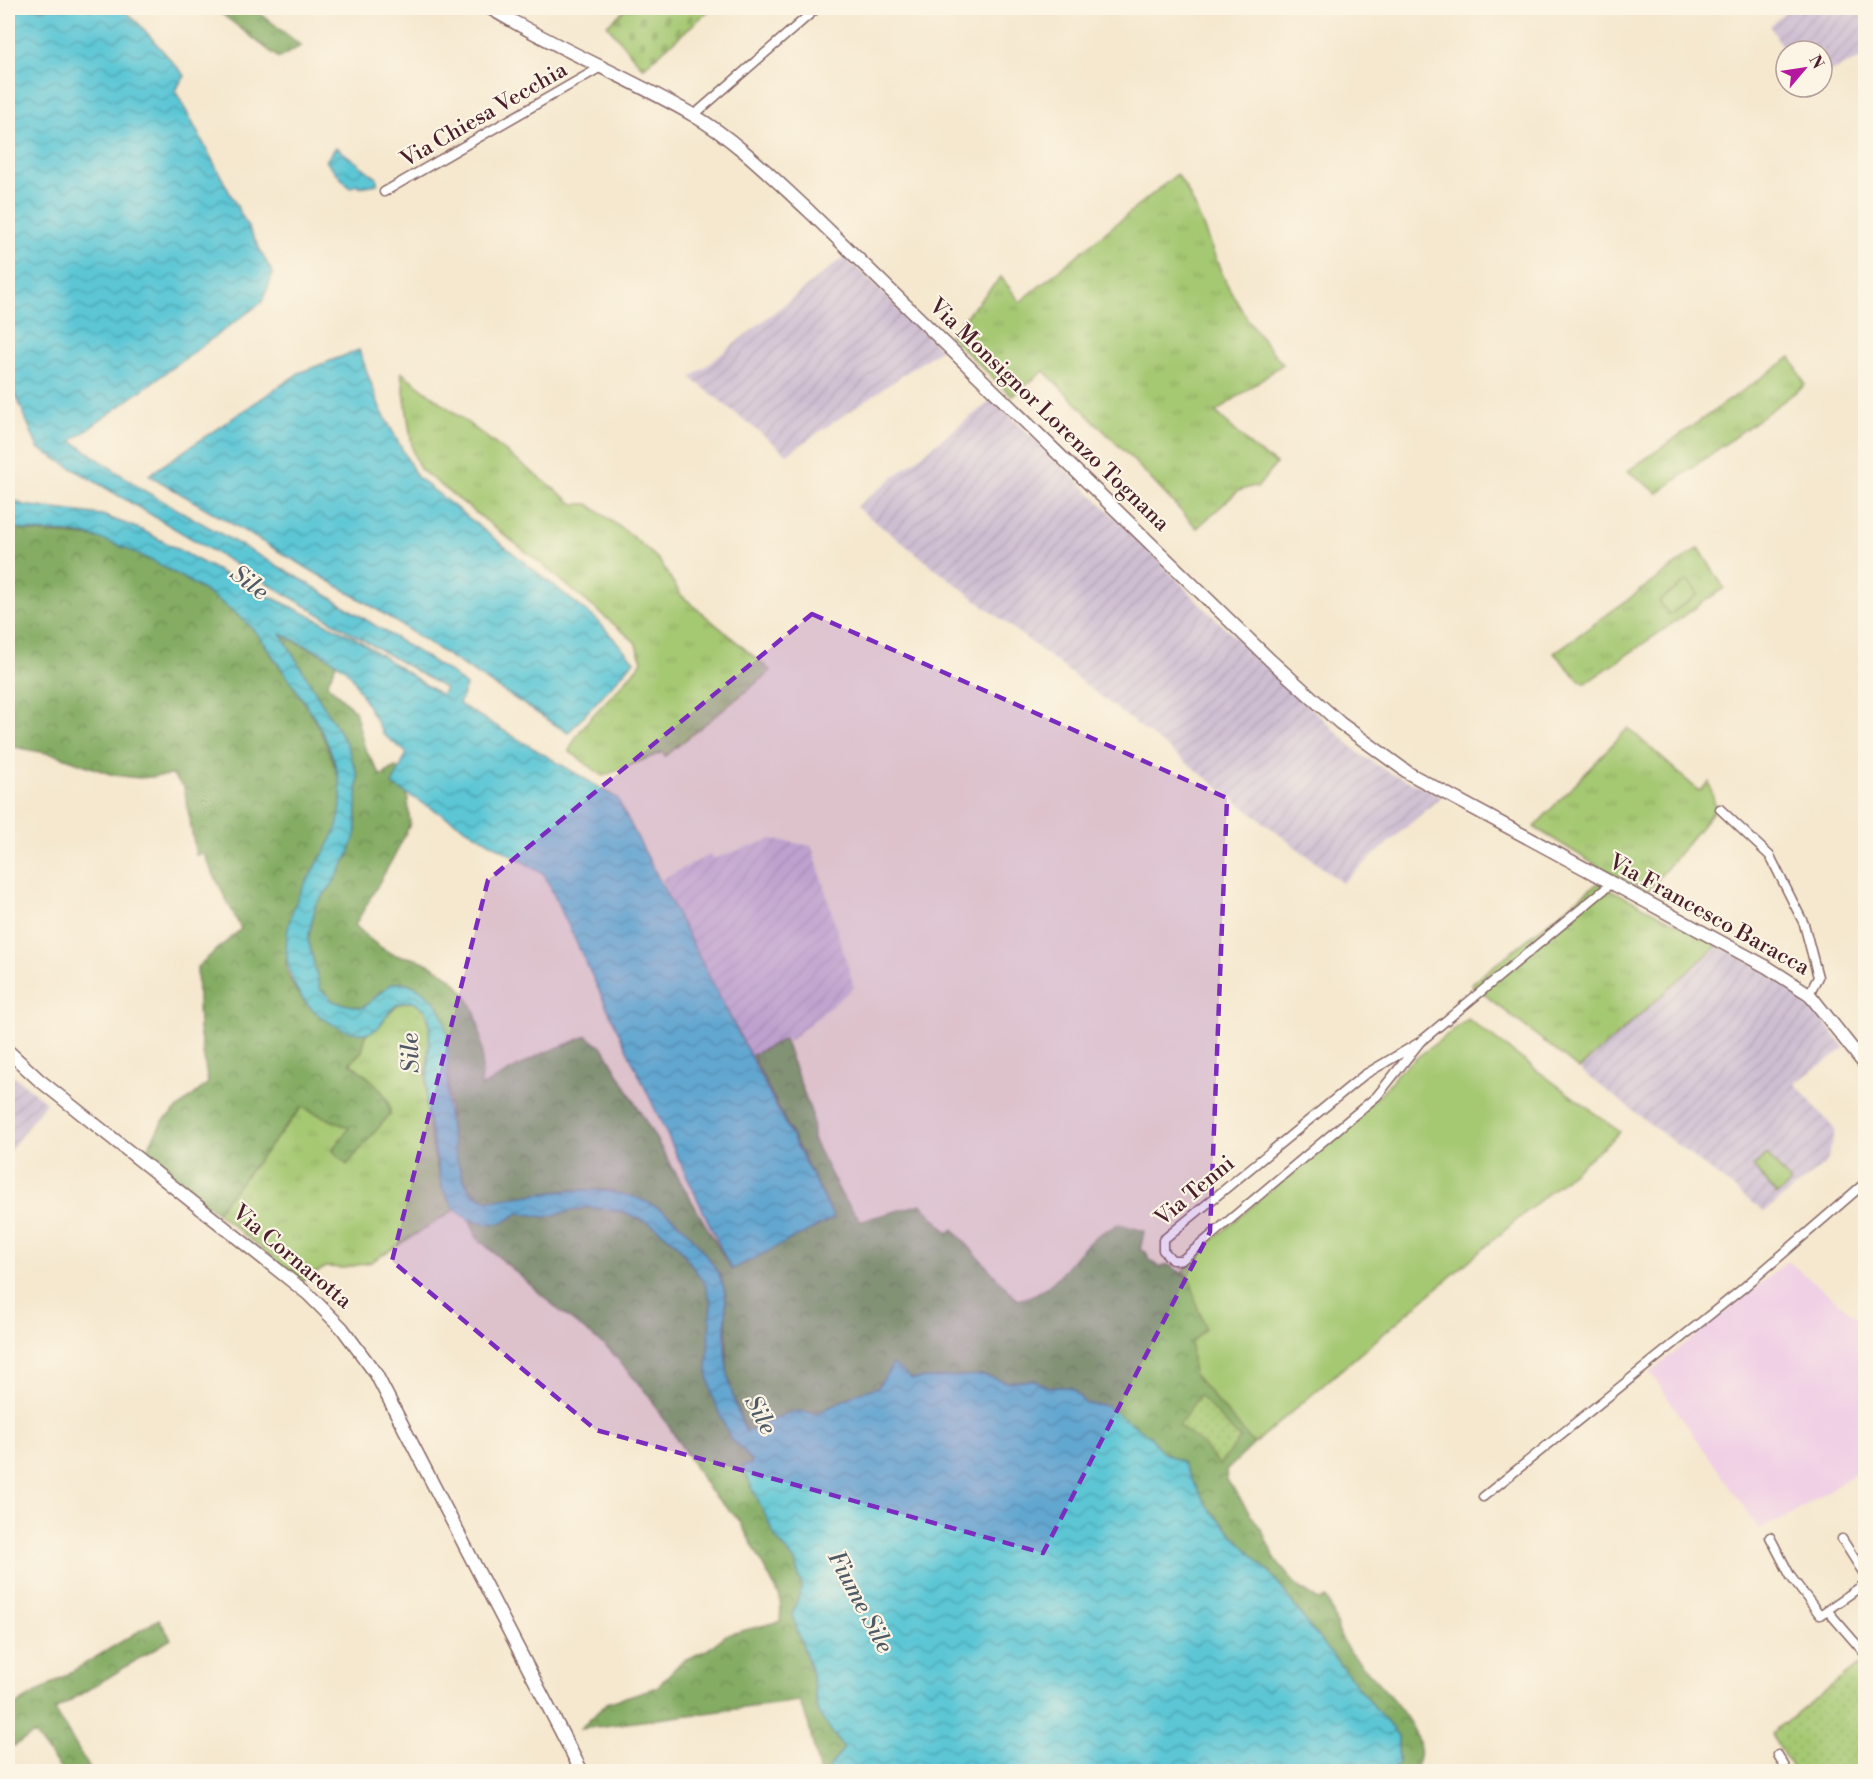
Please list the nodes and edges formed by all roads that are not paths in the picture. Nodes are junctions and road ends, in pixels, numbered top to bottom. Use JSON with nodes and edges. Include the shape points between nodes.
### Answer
{"nodes":[{"id":1,"x":490,"y":8,"type":"edge"},
{"id":2,"x":817,"y":8,"type":"edge"},
{"id":3,"x":601,"y":67,"type":"junction"},
{"id":4,"x":694,"y":116,"type":"junction"},
{"id":5,"x":384,"y":192,"type":"dead end"},
{"id":6,"x":1720,"y":808,"type":"dead end"},
{"id":7,"x":1572,"y":863,"type":"joint"},
{"id":8,"x":1611,"y":884,"type":"junction"},
{"id":9,"x":1809,"y":994,"type":"junction"},
{"id":10,"x":1420,"y":1042,"type":"junction"},
{"id":11,"x":10,"y":1057,"type":"edge"},
{"id":12,"x":1866,"y":1066,"type":"edge"},
{"id":13,"x":1378,"y":1067,"type":"junction"},
{"id":14,"x":1389,"y":1081,"type":"junction"},
{"id":15,"x":1866,"y":1182,"type":"edge"},
{"id":16,"x":1483,"y":1497,"type":"dead end"},
{"id":17,"x":1770,"y":1537,"type":"dead end"},
{"id":18,"x":1842,"y":1539,"type":"dead end"},
{"id":19,"x":1866,"y":1577,"type":"edge"},
{"id":20,"x":1866,"y":1583,"type":"edge"},
{"id":21,"x":1827,"y":1610,"type":"junction"},
{"id":22,"x":1866,"y":1654,"type":"edge"},
{"id":23,"x":1778,"y":1755,"type":"dead end"},
{"id":24,"x":582,"y":1772,"type":"edge"},
{"id":25,"x":1788,"y":1772,"type":"edge"}],
"edges":[{"from":1,"to":3,"type":"street","name":"Via Monsignor Lorenzo Tognana"},
{"from":2,"to":4,"type":"street"},
{"from":3,"to":4,"type":"street","name":"Via Monsignor Lorenzo Tognana"},
{"from":3,"to":5,"type":"street","name":"Via Chiesa Vecchia"},
{"from":4,"to":7,"type":"street","name":"Via Monsignor Lorenzo Tognana","via":[[735,144],[809,211],[1261,651],[1341,723],[1410,774]]},
{"from":6,"to":9,"type":"street","name":"Via Francesco Baracca","via":[[1770,856],[1804,924],[1818,977]]},
{"from":7,"to":8,"type":"street","name":"Via Francesco Baracca"},
{"from":8,"to":9,"type":"street","name":"Via Francesco Baracca","via":[[1767,967]]},
{"from":8,"to":10,"type":"street","name":"Via Tenni"},
{"from":9,"to":12,"type":"street","name":"Via Francesco Baracca"},
{"from":10,"to":13,"type":"street","name":"Via Tenni"},
{"from":10,"to":14,"type":"street","name":"Via Tenni"},
{"from":11,"to":24,"type":"street","name":"Via Cornarotta","via":[[308,1294],[342,1328],[376,1374]]},
{"from":13,"to":14,"type":"street"},
{"from":13,"to":14,"type":"street","name":"Via Tenni","via":[[1163,1240],[1164,1250],[1172,1260],[1182,1260],[1377,1096]]},
{"from":15,"to":16,"type":"street","via":[[1742,1289]]},
{"from":17,"to":21,"type":"street","via":[[1791,1577],[1820,1615]]},
{"from":18,"to":19,"type":"street"},
{"from":20,"to":21,"type":"street"},
{"from":21,"to":22,"type":"street"},
{"from":23,"to":25,"type":"street"}]}
